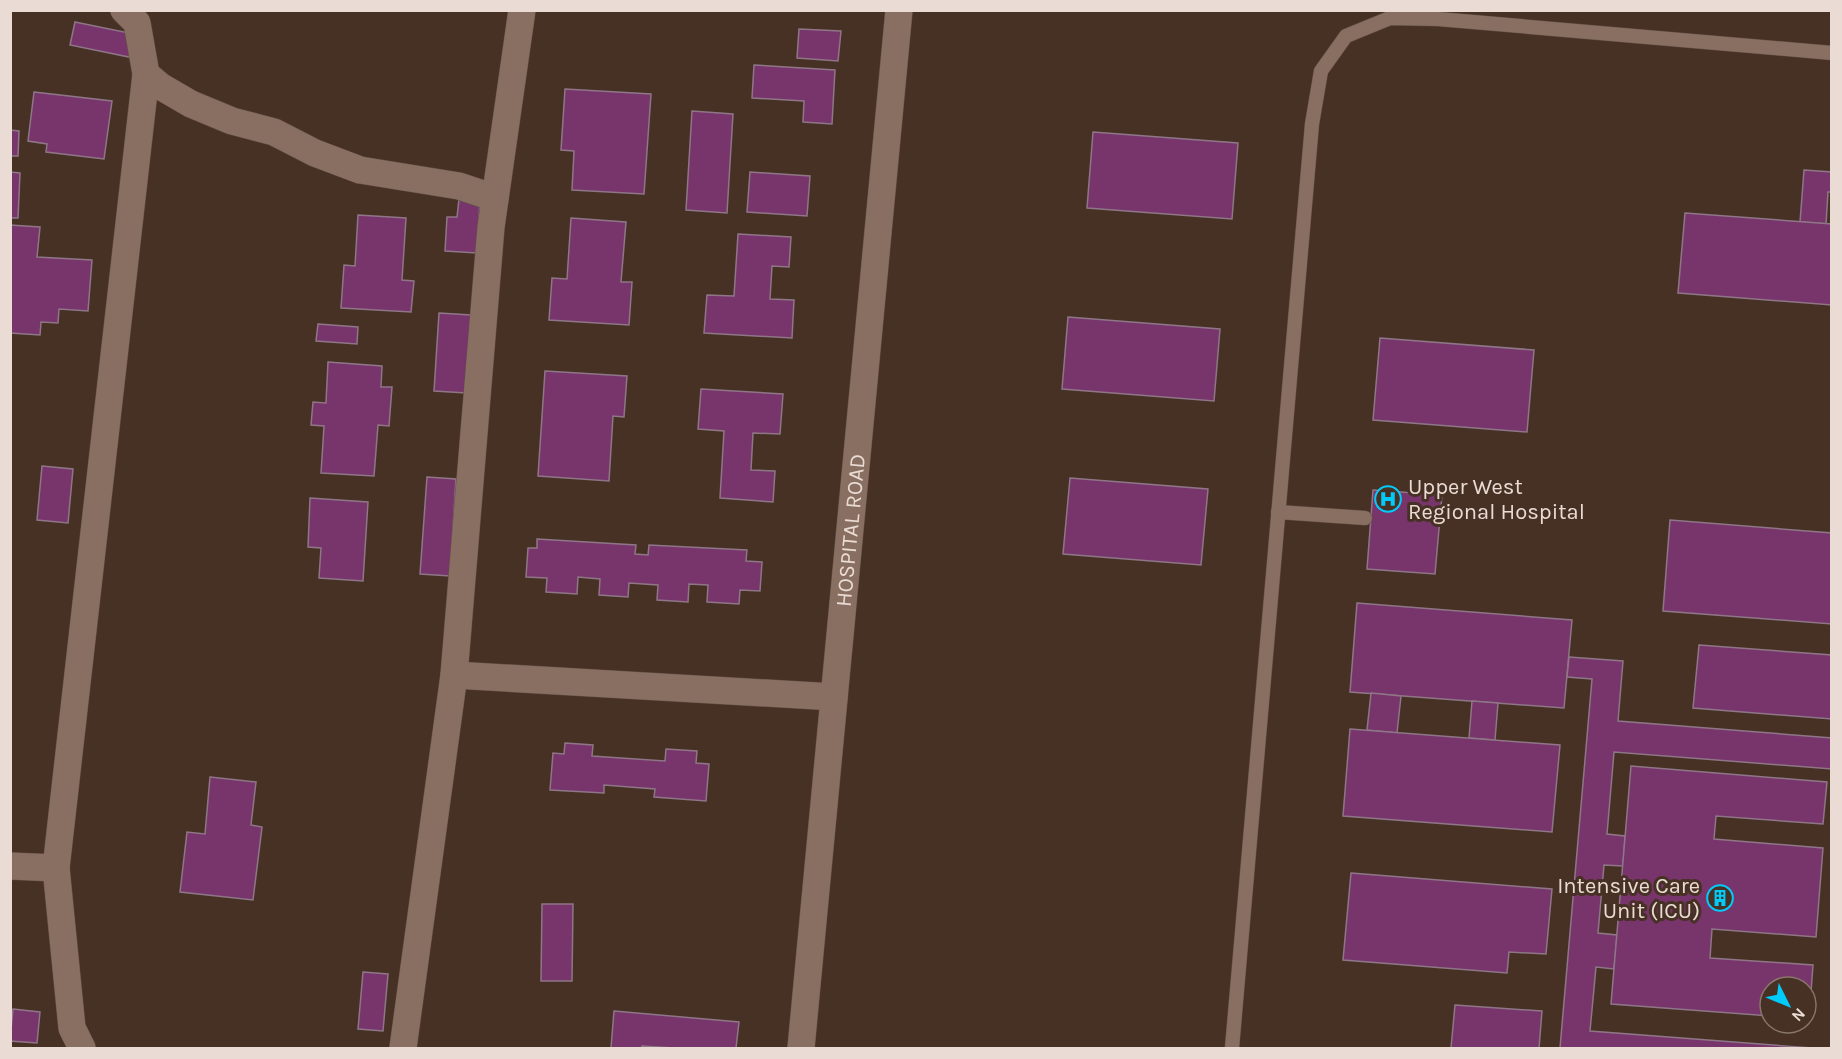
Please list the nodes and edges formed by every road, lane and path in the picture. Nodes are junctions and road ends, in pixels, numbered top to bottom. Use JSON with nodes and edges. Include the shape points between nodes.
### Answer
{"nodes":[{"id":1,"x":124,"y":10,"type":"edge"},
{"id":2,"x":522,"y":10,"type":"edge"},
{"id":3,"x":899,"y":10,"type":"edge"},
{"id":4,"x":1832,"y":52,"type":"edge"},
{"id":5,"x":146,"y":74,"type":"junction"},
{"id":6,"x":495,"y":198,"type":"junction"},
{"id":7,"x":1278,"y":512,"type":"junction"},
{"id":8,"x":1365,"y":518,"type":"dead end"},
{"id":9,"x":454,"y":675,"type":"junction"},
{"id":10,"x":834,"y":697,"type":"junction"},
{"id":11,"x":10,"y":866,"type":"edge"},
{"id":12,"x":56,"y":868,"type":"junction"},
{"id":13,"x":82,"y":1048,"type":"edge"},
{"id":14,"x":403,"y":1048,"type":"edge"},
{"id":15,"x":801,"y":1048,"type":"edge"},
{"id":16,"x":1232,"y":1048,"type":"edge"}],
"edges":[{"from":1,"to":5,"type":"street","via":[[137,23]]},
{"from":2,"to":6,"type":"street"},
{"from":3,"to":10,"type":"street","name":"HOSPITAL ROAD"},
{"from":4,"to":7,"type":"lane","via":[[1438,19],[1390,18],[1346,36],[1321,72],[1312,124]]},
{"from":5,"to":6,"type":"street","via":[[191,104],[232,121],[274,132],[360,170],[459,186]]},
{"from":5,"to":12,"type":"street"},
{"from":6,"to":9,"type":"street"},
{"from":7,"to":8,"type":"lane"},
{"from":7,"to":16,"type":"lane"},
{"from":9,"to":10,"type":"street"},
{"from":9,"to":14,"type":"street"},
{"from":10,"to":15,"type":"street","name":"HOSPITAL ROAD"},
{"from":11,"to":12,"type":"street"},
{"from":12,"to":13,"type":"street","via":[[72,1028]]}]}
